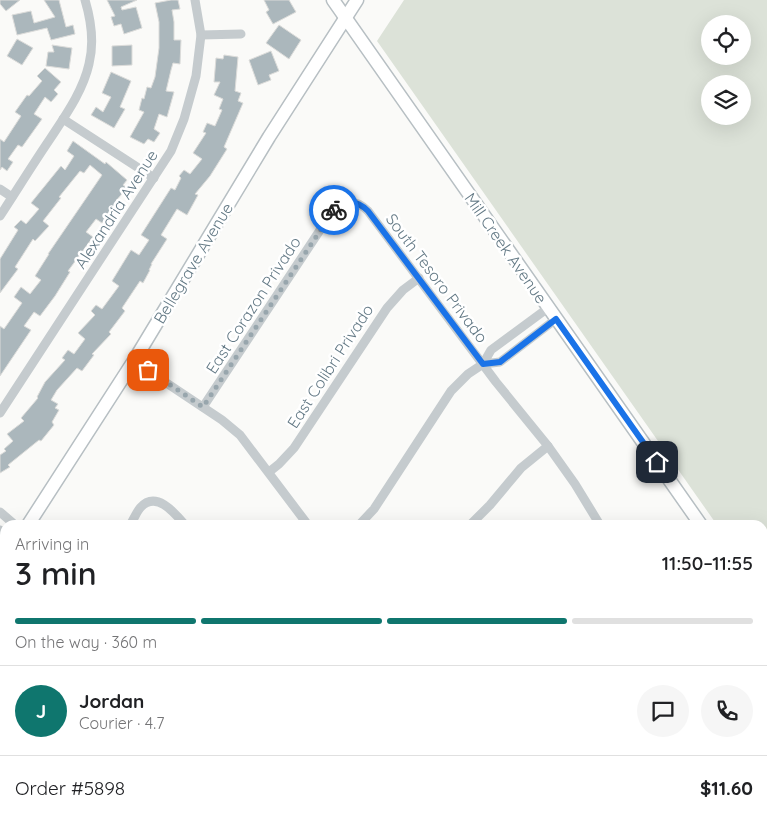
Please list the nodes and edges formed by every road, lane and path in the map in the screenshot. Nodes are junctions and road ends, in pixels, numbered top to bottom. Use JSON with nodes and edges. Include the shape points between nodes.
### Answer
{"nodes":[{"id":1,"x":85,"y":0,"type":"edge"},
{"id":2,"x":195,"y":0,"type":"edge"},
{"id":3,"x":333,"y":0,"type":"edge"},
{"id":4,"x":357,"y":0,"type":"edge"},
{"id":5,"x":345,"y":19,"type":"junction"},
{"id":6,"x":241,"y":34,"type":"dead end"},
{"id":7,"x":201,"y":35,"type":"junction"},
{"id":8,"x":63,"y":119,"type":"junction"},
{"id":9,"x":154,"y":178,"type":"junction"},
{"id":10,"x":0,"y":189,"type":"edge"},
{"id":11,"x":12,"y":197,"type":"junction"},
{"id":12,"x":350,"y":201,"type":"joint"},
{"id":13,"x":0,"y":216,"type":"edge"},
{"id":14,"x":419,"y":278,"type":"junction"},
{"id":15,"x":548,"y":308,"type":"junction"},
{"id":16,"x":556,"y":319,"type":"junction"},
{"id":17,"x":135,"y":359,"type":"junction"},
{"id":18,"x":483,"y":364,"type":"junction"},
{"id":19,"x":203,"y":407,"type":"junction"},
{"id":20,"x":0,"y":413,"type":"edge"},
{"id":21,"x":548,"y":446,"type":"junction"},
{"id":22,"x":269,"y":472,"type":"junction"},
{"id":23,"x":31,"y":520,"type":"edge"},
{"id":24,"x":133,"y":520,"type":"edge"},
{"id":25,"x":180,"y":520,"type":"edge"},
{"id":26,"x":304,"y":520,"type":"edge"},
{"id":27,"x":364,"y":520,"type":"edge"},
{"id":28,"x":475,"y":520,"type":"edge"},
{"id":29,"x":597,"y":520,"type":"edge"},
{"id":30,"x":697,"y":520,"type":"edge"}],
"edges":[{"from":1,"to":8,"type":"street","via":[[91,35],[90,64]]},
{"from":2,"to":7,"type":"street","name":"Alexandria Avenue"},
{"from":3,"to":5,"type":"street","name":"Mill Creek Avenue"},
{"from":4,"to":5,"type":"street","name":"Bellegrave Avenue"},
{"from":5,"to":15,"type":"street","name":"Mill Creek Avenue"},
{"from":5,"to":17,"type":"street","name":"Bellegrave Avenue","via":[[269,137]]},
{"from":6,"to":7,"type":"street"},
{"from":7,"to":9,"type":"street","name":"Alexandria Avenue","via":[[196,76],[184,119],[171,151]]},
{"from":8,"to":9,"type":"street"},
{"from":8,"to":11,"type":"street"},
{"from":9,"to":20,"type":"street","name":"Alexandria Avenue"},
{"from":10,"to":11,"type":"street"},
{"from":11,"to":13,"type":"street"},
{"from":12,"to":14,"type":"street","name":"South Tesoro Privado","via":[[368,211]]},
{"from":12,"to":19,"type":"street","name":"East Corazon Privado","via":[[338,206],[330,215]]},
{"from":14,"to":18,"type":"street","name":"South Tesoro Privado"},
{"from":14,"to":22,"type":"street","name":"East Colibri Privado","via":[[387,308],[294,448]]},
{"from":15,"to":16,"type":"street","name":"Mill Creek Avenue"},
{"from":15,"to":18,"type":"street","via":[[491,350]]},
{"from":16,"to":18,"type":"street","via":[[500,362]]},
{"from":16,"to":30,"type":"street","name":"Mill Creek Avenue"},
{"from":17,"to":19,"type":"street"},
{"from":17,"to":23,"type":"street","name":"Bellegrave Avenue"},
{"from":18,"to":21,"type":"street","name":"South Tesoro Privado"},
{"from":18,"to":27,"type":"street","via":[[451,391]]},
{"from":19,"to":22,"type":"street","via":[[240,435]]},
{"from":21,"to":28,"type":"street","via":[[521,468]]},
{"from":21,"to":29,"type":"street","name":"South Tesoro Privado"},
{"from":22,"to":26,"type":"street"},
{"from":24,"to":25,"type":"street","via":[[141,507],[150,501],[167,506]]}]}
